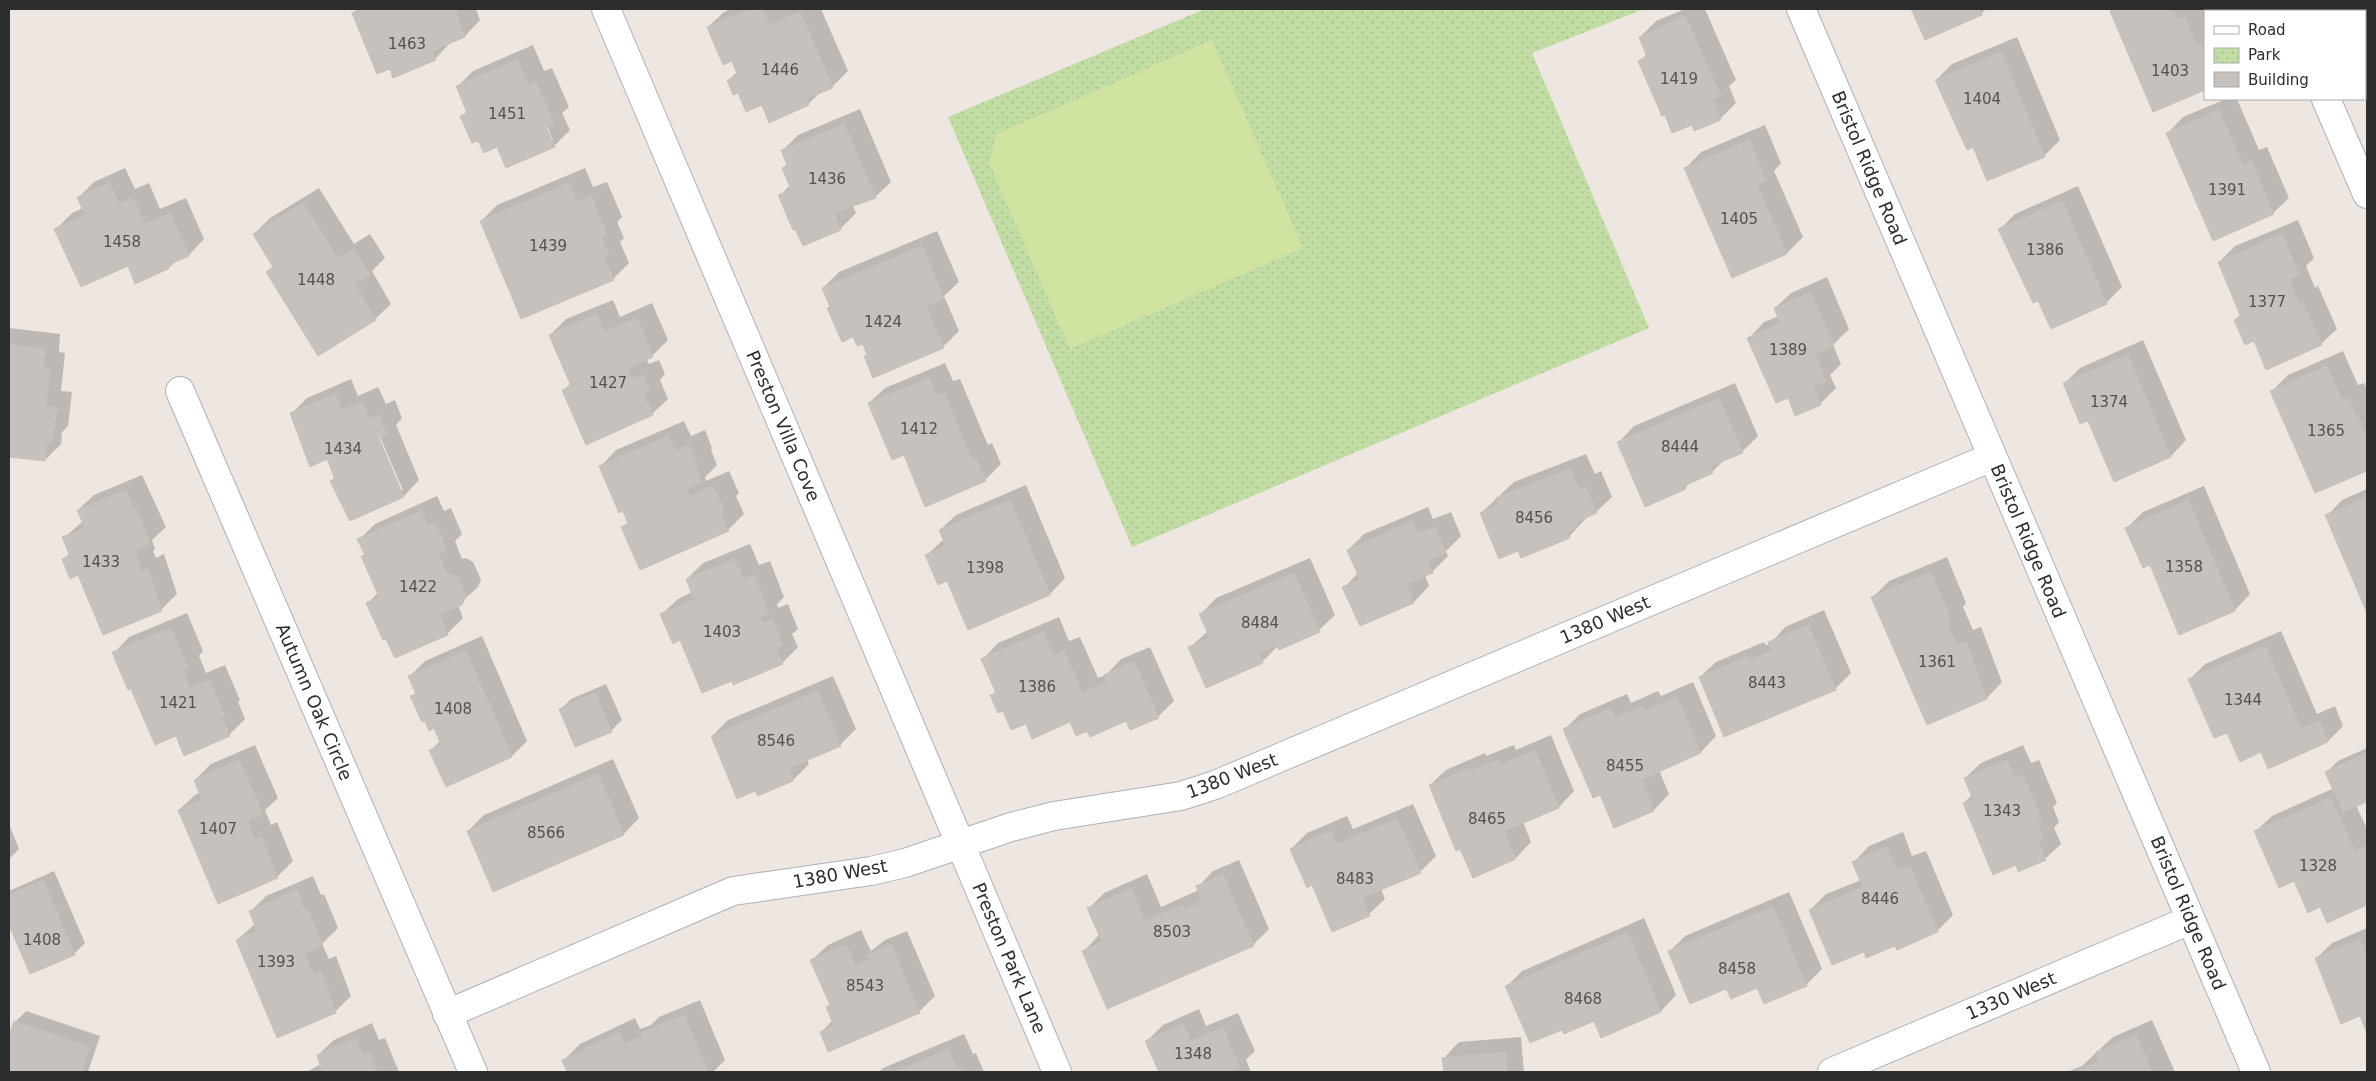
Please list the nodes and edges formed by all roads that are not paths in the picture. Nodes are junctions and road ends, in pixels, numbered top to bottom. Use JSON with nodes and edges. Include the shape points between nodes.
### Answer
{"nodes":[{"id":1,"x":606,"y":9,"type":"edge"},
{"id":2,"x":1801,"y":9,"type":"edge"},
{"id":3,"x":2326,"y":100,"type":"edge"},
{"id":4,"x":2367,"y":194,"type":"edge"},
{"id":5,"x":180,"y":391,"type":"dead end"},
{"id":6,"x":1992,"y":457,"type":"junction"},
{"id":7,"x":960,"y":844,"type":"junction"},
{"id":8,"x":2190,"y":920,"type":"junction"},
{"id":9,"x":448,"y":1014,"type":"junction"},
{"id":10,"x":473,"y":1072,"type":"edge"},
{"id":11,"x":1057,"y":1072,"type":"edge"},
{"id":12,"x":1832,"y":1072,"type":"edge"},
{"id":13,"x":2256,"y":1072,"type":"edge"}],
"edges":[{"from":1,"to":7,"type":"street","name":"Preston Villa Cove"},
{"from":2,"to":6,"type":"street","name":"Bristol Ridge Road"},
{"from":3,"to":4,"type":"street"},
{"from":5,"to":9,"type":"street","name":"Autumn Oak Circle"},
{"from":6,"to":7,"type":"street","name":"1380 West","via":[[1215,784],[1181,796],[1054,816]]},
{"from":6,"to":8,"type":"street","name":"Bristol Ridge Road"},
{"from":7,"to":9,"type":"street","name":"1380 West","via":[[871,871],[733,891]]},
{"from":7,"to":11,"type":"street","name":"Preston Park Lane"},
{"from":8,"to":12,"type":"street","name":"1330 West"},
{"from":8,"to":13,"type":"street","name":"Bristol Ridge Road"},
{"from":9,"to":10,"type":"street","name":"Autumn Oak Circle"}]}
